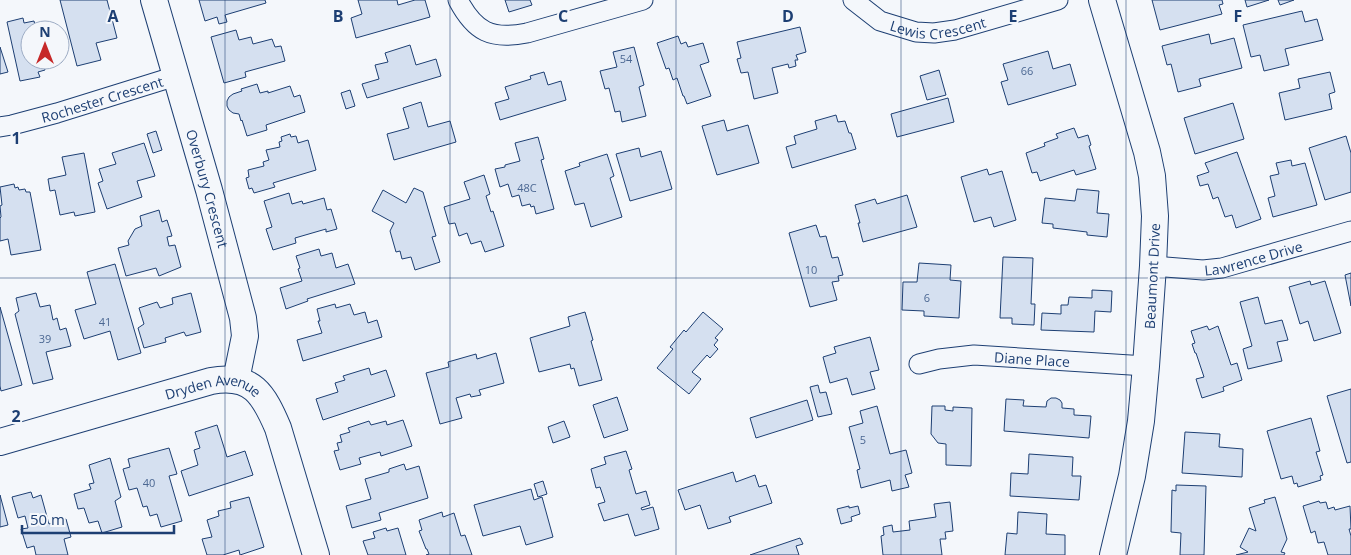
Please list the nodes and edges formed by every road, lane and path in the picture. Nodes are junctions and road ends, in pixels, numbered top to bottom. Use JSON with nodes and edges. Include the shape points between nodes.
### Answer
{"nodes":[{"id":1,"x":154,"y":0,"type":"edge"},
{"id":2,"x":458,"y":0,"type":"edge"},
{"id":3,"x":643,"y":0,"type":"edge"},
{"id":4,"x":853,"y":0,"type":"edge"},
{"id":5,"x":1058,"y":0,"type":"edge"},
{"id":6,"x":1102,"y":0,"type":"edge"},
{"id":7,"x":176,"y":76,"type":"junction"},
{"id":8,"x":0,"y":127,"type":"edge"},
{"id":9,"x":1351,"y":231,"type":"edge"},
{"id":10,"x":1153,"y":266,"type":"junction"},
{"id":11,"x":919,"y":364,"type":"dead end"},
{"id":12,"x":1146,"y":366,"type":"junction"},
{"id":13,"x":236,"y":380,"type":"junction"},
{"id":14,"x":0,"y":442,"type":"edge"},
{"id":15,"x":316,"y":555,"type":"edge"},
{"id":16,"x":1113,"y":555,"type":"edge"}],
"edges":[{"from":1,"to":7,"type":"street","name":"Overbury Crescent"},
{"from":2,"to":3,"type":"street","via":[[472,22],[497,36],[527,34]]},
{"from":4,"to":5,"type":"street","name":"Lewis Crescent","via":[[880,21],[916,32],[934,33],[955,30]]},
{"from":6,"to":10,"type":"street","name":"Beaumont Drive","via":[[1152,176],[1155,216]]},
{"from":7,"to":8,"type":"street","name":"Rochester Crescent"},
{"from":7,"to":13,"type":"street","name":"Overbury Crescent","via":[[245,326]]},
{"from":9,"to":10,"type":"street","name":"Lawrence Drive","via":[[1222,268],[1203,270]]},
{"from":10,"to":12,"type":"street","name":"Beaumont Drive"},
{"from":11,"to":12,"type":"street","name":"Diane Place","via":[[974,355]]},
{"from":12,"to":16,"type":"street","name":"Beaumont Drive","via":[[1132,476]]},
{"from":13,"to":14,"type":"street","name":"Dryden Avenue","via":[[211,381]]},
{"from":13,"to":15,"type":"street","name":"Dryden Avenue","via":[[252,386],[270,408]]}]}
